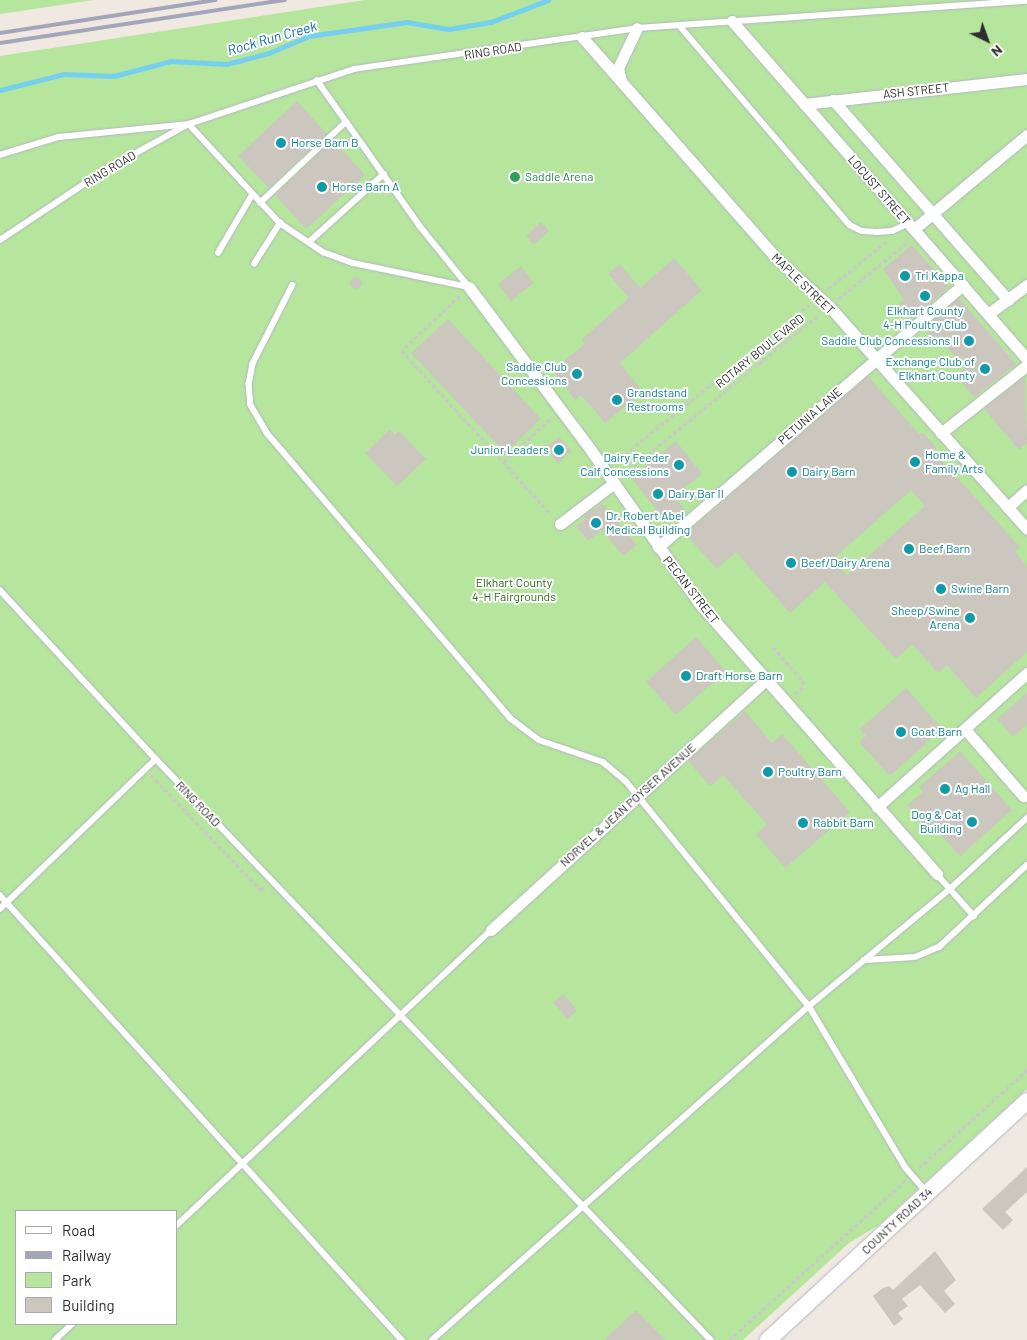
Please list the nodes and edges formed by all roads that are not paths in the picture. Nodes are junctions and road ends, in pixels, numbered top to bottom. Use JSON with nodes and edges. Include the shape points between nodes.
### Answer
{"nodes":[{"id":1,"x":1027,"y":1,"type":"edge"},
{"id":2,"x":732,"y":21,"type":"junction"},
{"id":3,"x":679,"y":24,"type":"junction"},
{"id":4,"x":637,"y":28,"type":"junction"},
{"id":5,"x":582,"y":37,"type":"junction"},
{"id":6,"x":1027,"y":78,"type":"edge"},
{"id":7,"x":317,"y":80,"type":"junction"},
{"id":8,"x":621,"y":82,"type":"junction"},
{"id":9,"x":833,"y":100,"type":"junction"},
{"id":10,"x":804,"y":104,"type":"junction"},
{"id":11,"x":346,"y":122,"type":"junction"},
{"id":12,"x":189,"y":124,"type":"junction"},
{"id":13,"x":1027,"y":135,"type":"edge"},
{"id":14,"x":0,"y":155,"type":"edge"},
{"id":15,"x":384,"y":174,"type":"junction"},
{"id":16,"x":252,"y":195,"type":"junction"},
{"id":17,"x":260,"y":203,"type":"junction"},
{"id":18,"x":932,"y":214,"type":"junction"},
{"id":19,"x":280,"y":223,"type":"junction"},
{"id":20,"x":913,"y":229,"type":"junction"},
{"id":21,"x":0,"y":240,"type":"edge"},
{"id":22,"x":309,"y":242,"type":"junction"},
{"id":23,"x":218,"y":253,"type":"dead end"},
{"id":24,"x":254,"y":264,"type":"dead end"},
{"id":25,"x":293,"y":285,"type":"dead end"},
{"id":26,"x":963,"y":285,"type":"junction"},
{"id":27,"x":1027,"y":285,"type":"edge"},
{"id":28,"x":469,"y":287,"type":"junction"},
{"id":29,"x":1008,"y":300,"type":"junction"},
{"id":30,"x":988,"y":314,"type":"junction"},
{"id":31,"x":1027,"y":359,"type":"edge"},
{"id":32,"x":876,"y":360,"type":"junction"},
{"id":33,"x":1027,"y":365,"type":"edge"},
{"id":34,"x":941,"y":433,"type":"junction"},
{"id":35,"x":614,"y":482,"type":"junction"},
{"id":36,"x":1027,"y":490,"type":"edge"},
{"id":37,"x":1008,"y":507,"type":"junction"},
{"id":38,"x":560,"y":524,"type":"dead end"},
{"id":39,"x":1027,"y":529,"type":"edge"},
{"id":40,"x":658,"y":547,"type":"junction"},
{"id":41,"x":0,"y":590,"type":"edge"},
{"id":42,"x":1027,"y":673,"type":"edge"},
{"id":43,"x":766,"y":680,"type":"junction"},
{"id":44,"x":965,"y":729,"type":"junction"},
{"id":45,"x":156,"y":759,"type":"junction"},
{"id":46,"x":637,"y":795,"type":"junction"},
{"id":47,"x":1025,"y":798,"type":"edge"},
{"id":48,"x":877,"y":808,"type":"junction"},
{"id":49,"x":1027,"y":818,"type":"edge"},
{"id":50,"x":1027,"y":865,"type":"edge"},
{"id":51,"x":937,"y":874,"type":"joint"},
{"id":52,"x":950,"y":889,"type":"junction"},
{"id":53,"x":0,"y":894,"type":"edge"},
{"id":54,"x":7,"y":902,"type":"junction"},
{"id":55,"x":0,"y":909,"type":"edge"},
{"id":56,"x":974,"y":916,"type":"junction"},
{"id":57,"x":491,"y":930,"type":"joint"},
{"id":58,"x":864,"y":960,"type":"junction"},
{"id":59,"x":809,"y":1006,"type":"junction"},
{"id":60,"x":400,"y":1015,"type":"junction"},
{"id":61,"x":1027,"y":1101,"type":"edge"},
{"id":62,"x":241,"y":1165,"type":"junction"},
{"id":63,"x":928,"y":1192,"type":"junction"},
{"id":64,"x":582,"y":1205,"type":"junction"},
{"id":65,"x":178,"y":1224,"type":"edge"},
{"id":66,"x":71,"y":1325,"type":"edge"},
{"id":67,"x":55,"y":1340,"type":"edge"},
{"id":68,"x":402,"y":1340,"type":"edge"},
{"id":69,"x":432,"y":1340,"type":"edge"},
{"id":70,"x":711,"y":1340,"type":"edge"},
{"id":71,"x":768,"y":1340,"type":"edge"}],
"edges":[{"from":1,"to":2,"type":"lane","name":"RING ROAD"},
{"from":2,"to":3,"type":"lane","name":"RING ROAD"},
{"from":2,"to":10,"type":"street","name":"LOCUST STREET"},
{"from":3,"to":4,"type":"lane","name":"RING ROAD"},
{"from":3,"to":20,"type":"lane","via":[[850,225],[862,231],[877,232]]},
{"from":4,"to":5,"type":"lane","name":"RING ROAD"},
{"from":4,"to":8,"type":"street","via":[[618,68]]},
{"from":5,"to":7,"type":"lane","name":"RING ROAD","via":[[354,70]]},
{"from":5,"to":8,"type":"street","name":"MAPLE STREET"},
{"from":6,"to":9,"type":"street","name":"ASH STREET"},
{"from":7,"to":11,"type":"lane"},
{"from":7,"to":12,"type":"lane","name":"RING ROAD"},
{"from":8,"to":32,"type":"street","name":"MAPLE STREET","via":[[775,257],[819,296]]},
{"from":9,"to":10,"type":"street","name":"ASH STREET"},
{"from":9,"to":18,"type":"street"},
{"from":10,"to":20,"type":"street","name":"LOCUST STREET"},
{"from":11,"to":15,"type":"lane"},
{"from":11,"to":17,"type":"lane"},
{"from":12,"to":14,"type":"lane","via":[[59,137]]},
{"from":12,"to":16,"type":"lane"},
{"from":12,"to":21,"type":"lane","name":"RING ROAD","via":[[107,169]]},
{"from":13,"to":18,"type":"street"},
{"from":15,"to":22,"type":"lane"},
{"from":15,"to":28,"type":"lane"},
{"from":16,"to":17,"type":"lane"},
{"from":16,"to":23,"type":"lane"},
{"from":17,"to":19,"type":"lane"},
{"from":18,"to":20,"type":"street"},
{"from":18,"to":29,"type":"street"},
{"from":19,"to":22,"type":"lane"},
{"from":19,"to":24,"type":"lane"},
{"from":20,"to":26,"type":"street","name":"LOCUST STREET"},
{"from":22,"to":28,"type":"lane","via":[[323,252],[353,263]]},
{"from":25,"to":46,"type":"lane","via":[[253,364],[249,384],[251,405],[267,433],[510,718],[539,740],[603,762]]},
{"from":26,"to":30,"type":"street","name":"LOCUST STREET"},
{"from":26,"to":32,"type":"street","name":"PETUNIA LANE"},
{"from":27,"to":29,"type":"street"},
{"from":28,"to":35,"type":"street","name":"PECAN STREET"},
{"from":29,"to":30,"type":"street"},
{"from":30,"to":31,"type":"street","name":"LOCUST STREET"},
{"from":32,"to":34,"type":"street","name":"MAPLE STREET"},
{"from":32,"to":40,"type":"street","name":"PETUNIA LANE"},
{"from":33,"to":34,"type":"street"},
{"from":34,"to":37,"type":"street","name":"MAPLE STREET"},
{"from":35,"to":38,"type":"street"},
{"from":35,"to":40,"type":"street","name":"PECAN STREET"},
{"from":36,"to":37,"type":"street"},
{"from":37,"to":39,"type":"street","name":"MAPLE STREET"},
{"from":40,"to":43,"type":"street","name":"PECAN STREET","via":[[699,603]]},
{"from":41,"to":45,"type":"lane","name":"RING ROAD"},
{"from":42,"to":44,"type":"street"},
{"from":43,"to":46,"type":"street","name":"NORVEL & JEAN POYSER AVENUE"},
{"from":43,"to":48,"type":"street","name":"PECAN STREET"},
{"from":44,"to":47,"type":"street"},
{"from":44,"to":48,"type":"street"},
{"from":45,"to":54,"type":"lane"},
{"from":45,"to":60,"type":"lane","name":"RING ROAD"},
{"from":46,"to":57,"type":"street","name":"NORVEL & JEAN POYSER AVENUE"},
{"from":46,"to":59,"type":"lane"},
{"from":48,"to":51,"type":"street","name":"PECAN STREET"},
{"from":49,"to":52,"type":"lane"},
{"from":50,"to":56,"type":"lane"},
{"from":51,"to":52,"type":"lane"},
{"from":52,"to":56,"type":"lane"},
{"from":52,"to":58,"type":"lane"},
{"from":53,"to":54,"type":"lane"},
{"from":54,"to":55,"type":"lane"},
{"from":54,"to":62,"type":"lane"},
{"from":56,"to":58,"type":"lane","via":[[953,937],[926,953],[903,959]]},
{"from":57,"to":60,"type":"lane"},
{"from":58,"to":59,"type":"lane"},
{"from":59,"to":63,"type":"lane","via":[[912,1175]]},
{"from":59,"to":64,"type":"lane"},
{"from":60,"to":62,"type":"lane"},
{"from":60,"to":64,"type":"lane","name":"RING ROAD"},
{"from":61,"to":63,"type":"street","name":"COUNTY ROAD 34"},
{"from":62,"to":65,"type":"lane"},
{"from":62,"to":68,"type":"lane"},
{"from":63,"to":71,"type":"street","name":"COUNTY ROAD 34"},
{"from":64,"to":69,"type":"lane"},
{"from":64,"to":70,"type":"lane","name":"RING ROAD"},
{"from":66,"to":67,"type":"lane"}]}
